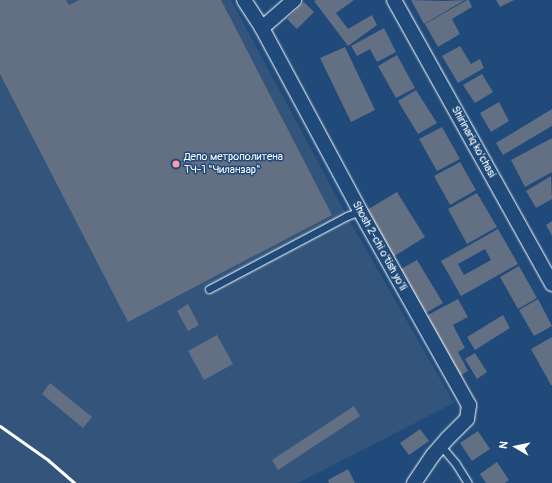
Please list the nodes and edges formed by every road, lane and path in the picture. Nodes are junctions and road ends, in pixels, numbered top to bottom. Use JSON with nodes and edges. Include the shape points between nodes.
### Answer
{"nodes":[{"id":1,"x":244,"y":0,"type":"edge"},
{"id":2,"x":294,"y":0,"type":"edge"},
{"id":3,"x":394,"y":0,"type":"edge"},
{"id":4,"x":262,"y":28,"type":"junction"},
{"id":5,"x":360,"y":211,"type":"junction"},
{"id":6,"x":552,"y":284,"type":"edge"},
{"id":7,"x":209,"y":289,"type":"dead end"},
{"id":8,"x":441,"y":446,"type":"junction"},
{"id":9,"x":414,"y":483,"type":"edge"},
{"id":10,"x":468,"y":483,"type":"edge"}],
"edges":[{"from":1,"to":4,"type":"street","name":"Shosh 2-chi o'tish yo'li"},
{"from":2,"to":4,"type":"street"},
{"from":3,"to":6,"type":"street","name":"Shirinariq ko'chasi"},
{"from":4,"to":5,"type":"street","name":"Shosh 2-chi o'tish yo'li"},
{"from":5,"to":7,"type":"lane"},
{"from":5,"to":8,"type":"street","name":"Shosh 2-chi o'tish yo'li","via":[[469,405],[467,419]]},
{"from":8,"to":9,"type":"street","name":"Shosh 2-chi o'tish yo'li"},
{"from":8,"to":10,"type":"lane"}]}
